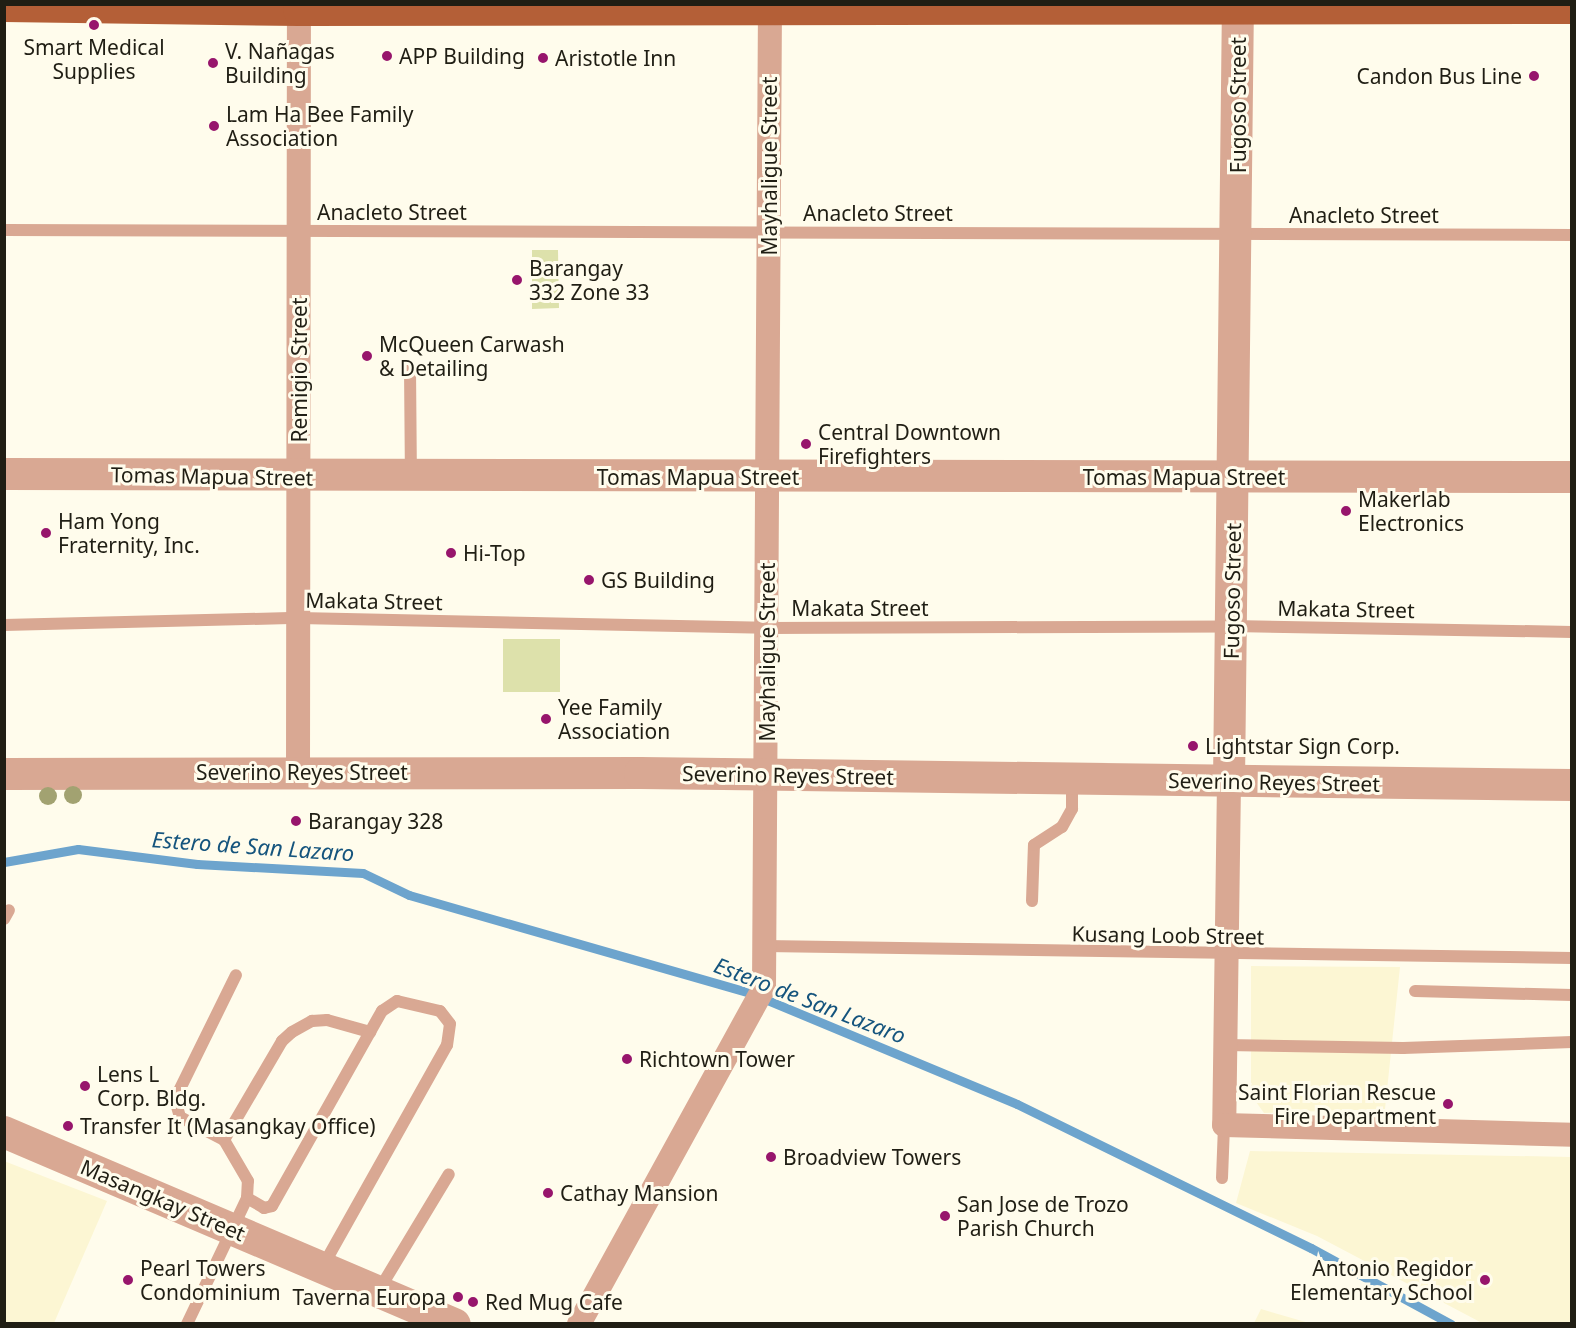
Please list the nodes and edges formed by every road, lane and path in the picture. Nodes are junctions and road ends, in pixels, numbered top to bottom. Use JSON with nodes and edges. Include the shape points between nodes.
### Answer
{"nodes":[{"id":1,"x":4,"y":5,"type":"edge"},
{"id":2,"x":1238,"y":5,"type":"edge"},
{"id":3,"x":770,"y":6,"type":"edge"},
{"id":4,"x":299,"y":7,"type":"edge"},
{"id":5,"x":1572,"y":7,"type":"edge"},
{"id":6,"x":4,"y":230,"type":"edge"},
{"id":7,"x":298,"y":231,"type":"junction"},
{"id":8,"x":769,"y":232,"type":"junction"},
{"id":9,"x":1237,"y":234,"type":"junction"},
{"id":10,"x":1572,"y":235,"type":"edge"},
{"id":11,"x":410,"y":369,"type":"dead end"},
{"id":12,"x":4,"y":474,"type":"edge"},
{"id":13,"x":299,"y":477,"type":"junction"},
{"id":14,"x":411,"y":477,"type":"junction"},
{"id":15,"x":768,"y":477,"type":"junction"},
{"id":16,"x":1234,"y":477,"type":"junction"},
{"id":17,"x":1572,"y":477,"type":"edge"},
{"id":18,"x":299,"y":618,"type":"junction"},
{"id":19,"x":4,"y":625,"type":"edge"},
{"id":20,"x":1232,"y":626,"type":"junction"},
{"id":21,"x":767,"y":628,"type":"junction"},
{"id":22,"x":1572,"y":632,"type":"edge"},
{"id":23,"x":298,"y":771,"type":"junction"},
{"id":24,"x":4,"y":774,"type":"edge"},
{"id":25,"x":766,"y":774,"type":"junction"},
{"id":26,"x":1072,"y":779,"type":"junction"},
{"id":27,"x":1228,"y":782,"type":"junction"},
{"id":28,"x":1572,"y":785,"type":"edge"},
{"id":29,"x":1032,"y":901,"type":"dead end"},
{"id":30,"x":765,"y":946,"type":"junction"},
{"id":31,"x":1226,"y":956,"type":"junction"},
{"id":32,"x":1572,"y":958,"type":"edge"},
{"id":33,"x":236,"y":975,"type":"dead end"},
{"id":34,"x":1415,"y":991,"type":"dead end"},
{"id":35,"x":1572,"y":995,"type":"edge"},
{"id":36,"x":370,"y":1032,"type":"junction"},
{"id":37,"x":1572,"y":1042,"type":"edge"},
{"id":38,"x":1225,"y":1045,"type":"junction"},
{"id":39,"x":1224,"y":1125,"type":"junction"},
{"id":40,"x":4,"y":1132,"type":"edge"},
{"id":41,"x":1572,"y":1135,"type":"edge"},
{"id":42,"x":225,"y":1140,"type":"junction"},
{"id":43,"x":449,"y":1174,"type":"dead end"},
{"id":44,"x":1222,"y":1178,"type":"dead end"},
{"id":45,"x":247,"y":1198,"type":"junction"},
{"id":46,"x":233,"y":1230,"type":"junction"},
{"id":47,"x":322,"y":1268,"type":"junction"},
{"id":48,"x":379,"y":1290,"type":"junction"},
{"id":49,"x":187,"y":1323,"type":"edge"},
{"id":50,"x":455,"y":1323,"type":"edge"},
{"id":51,"x":579,"y":1323,"type":"edge"}],
"edges":[{"from":1,"to":4,"type":"main road"},
{"from":2,"to":3,"type":"main road"},
{"from":2,"to":5,"type":"main road"},
{"from":2,"to":9,"type":"street","name":"Fugoso Street"},
{"from":3,"to":4,"type":"main road"},
{"from":3,"to":8,"type":"street","name":"Mayhaligue Street"},
{"from":4,"to":7,"type":"street","name":"Remigio Street"},
{"from":6,"to":7,"type":"lane","name":"Anacleto Street"},
{"from":7,"to":8,"type":"lane","name":"Anacleto Street"},
{"from":7,"to":13,"type":"street","name":"Remigio Street"},
{"from":8,"to":9,"type":"lane","name":"Anacleto Street"},
{"from":8,"to":15,"type":"street","name":"Mayhaligue Street"},
{"from":9,"to":10,"type":"lane","name":"Anacleto Street"},
{"from":9,"to":16,"type":"street","name":"Fugoso Street"},
{"from":11,"to":14,"type":"lane"},
{"from":12,"to":13,"type":"street","name":"Tomas Mapua Street"},
{"from":13,"to":14,"type":"street","name":"Tomas Mapua Street"},
{"from":13,"to":18,"type":"street","name":"Remigio Street"},
{"from":14,"to":15,"type":"street","name":"Tomas Mapua Street"},
{"from":15,"to":16,"type":"street","name":"Tomas Mapua Street"},
{"from":15,"to":21,"type":"street","name":"Mayhaligue Street"},
{"from":16,"to":17,"type":"street","name":"Tomas Mapua Street"},
{"from":16,"to":20,"type":"street","name":"Fugoso Street"},
{"from":18,"to":19,"type":"lane","name":"Makata Street"},
{"from":18,"to":21,"type":"lane","name":"Makata Street"},
{"from":18,"to":23,"type":"street","name":"Remigio Street"},
{"from":20,"to":21,"type":"lane","name":"Makata Street"},
{"from":20,"to":22,"type":"lane","name":"Makata Street"},
{"from":20,"to":27,"type":"street","name":"Fugoso Street"},
{"from":21,"to":25,"type":"street","name":"Mayhaligue Street"},
{"from":23,"to":24,"type":"street","name":"Severino Reyes Street"},
{"from":23,"to":25,"type":"street","name":"Severino Reyes Street"},
{"from":25,"to":26,"type":"street","name":"Severino Reyes Street"},
{"from":25,"to":30,"type":"street","name":"Mayhaligue Street"},
{"from":26,"to":27,"type":"street","name":"Severino Reyes Street"},
{"from":26,"to":29,"type":"lane","via":[[1072,809],[1062,826],[1034,845]]},
{"from":27,"to":28,"type":"street","name":"Severino Reyes Street"},
{"from":27,"to":31,"type":"street","name":"Fugoso Street"},
{"from":30,"to":31,"type":"lane","name":"Kusang Loob Street"},
{"from":30,"to":51,"type":"street","name":"Mayhaligue Street","via":[[764,987]]},
{"from":31,"to":32,"type":"lane","name":"Kusang Loob Street"},
{"from":31,"to":38,"type":"street","name":"Fugoso Street"},
{"from":33,"to":42,"type":"lane","via":[[175,1099],[180,1117]]},
{"from":34,"to":35,"type":"lane"},
{"from":36,"to":42,"type":"lane","via":[[327,1020],[312,1021],[292,1032],[282,1041]]},
{"from":36,"to":45,"type":"lane","via":[[272,1206],[264,1208]]},
{"from":36,"to":47,"type":"lane","via":[[382,1011],[397,1001],[440,1011],[450,1024],[447,1045]]},
{"from":37,"to":38,"type":"lane","via":[[1403,1048]]},
{"from":38,"to":39,"type":"street","name":"Fugoso Street"},
{"from":39,"to":41,"type":"street"},
{"from":39,"to":44,"type":"lane","name":"Fugoso Street"},
{"from":40,"to":46,"type":"street","name":"Masangkay Street"},
{"from":42,"to":45,"type":"lane","via":[[248,1181]]},
{"from":43,"to":48,"type":"lane"},
{"from":45,"to":46,"type":"lane"},
{"from":46,"to":47,"type":"street","name":"Masangkay Street"},
{"from":46,"to":49,"type":"lane"},
{"from":47,"to":48,"type":"street","name":"Masangkay Street"},
{"from":48,"to":50,"type":"street","name":"Masangkay Street"}]}
